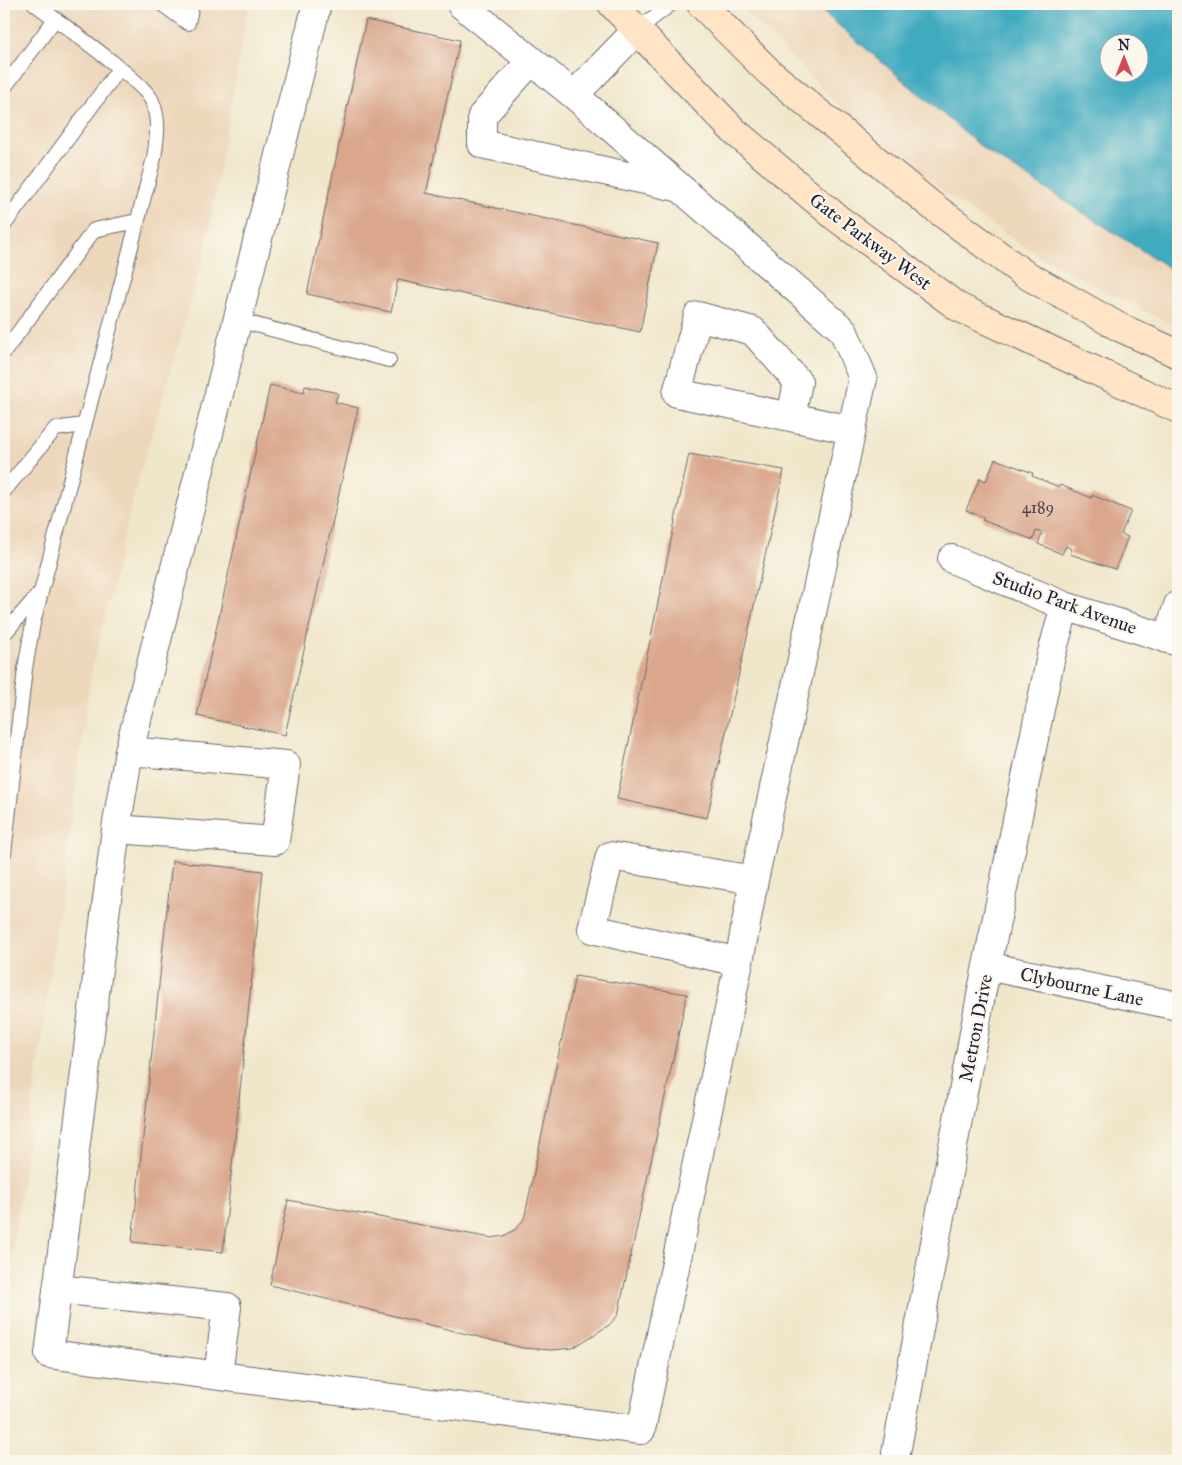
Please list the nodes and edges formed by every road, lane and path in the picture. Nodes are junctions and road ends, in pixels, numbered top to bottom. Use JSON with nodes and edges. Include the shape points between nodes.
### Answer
{"nodes":[{"id":1,"x":35,"y":4,"type":"edge"},
{"id":2,"x":162,"y":4,"type":"edge"},
{"id":3,"x":192,"y":4,"type":"edge"},
{"id":4,"x":317,"y":4,"type":"edge"},
{"id":5,"x":460,"y":4,"type":"edge"},
{"id":6,"x":612,"y":4,"type":"edge"},
{"id":7,"x":671,"y":4,"type":"edge"},
{"id":8,"x":701,"y":4,"type":"edge"},
{"id":9,"x":55,"y":19,"type":"junction"},
{"id":10,"x":638,"y":30,"type":"junction"},
{"id":11,"x":531,"y":61,"type":"junction"},
{"id":12,"x":119,"y":68,"type":"junction"},
{"id":13,"x":4,"y":88,"type":"edge"},
{"id":14,"x":574,"y":95,"type":"junction"},
{"id":15,"x":680,"y":187,"type":"junction"},
{"id":16,"x":137,"y":221,"type":"junction"},
{"id":17,"x":4,"y":225,"type":"edge"},
{"id":18,"x":237,"y":320,"type":"junction"},
{"id":19,"x":4,"y":352,"type":"edge"},
{"id":20,"x":1178,"y":354,"type":"edge"},
{"id":21,"x":389,"y":360,"type":"dead end"},
{"id":22,"x":1178,"y":409,"type":"edge"},
{"id":23,"x":791,"y":417,"type":"junction"},
{"id":24,"x":83,"y":425,"type":"junction"},
{"id":25,"x":852,"y":430,"type":"junction"},
{"id":26,"x":4,"y":491,"type":"edge"},
{"id":27,"x":952,"y":559,"type":"dead end"},
{"id":28,"x":40,"y":593,"type":"junction"},
{"id":29,"x":1178,"y":605,"type":"edge"},
{"id":30,"x":1065,"y":606,"type":"junction"},
{"id":31,"x":4,"y":634,"type":"edge"},
{"id":32,"x":1173,"y":640,"type":"edge"},
{"id":33,"x":129,"y":752,"type":"junction"},
{"id":34,"x":8,"y":780,"type":"edge"},
{"id":35,"x":116,"y":829,"type":"junction"},
{"id":36,"x":4,"y":853,"type":"edge"},
{"id":37,"x":754,"y":880,"type":"junction"},
{"id":38,"x":739,"y":962,"type":"junction"},
{"id":39,"x":987,"y":966,"type":"junction"},
{"id":40,"x":1178,"y":1006,"type":"edge"},
{"id":41,"x":57,"y":1289,"type":"junction"},
{"id":42,"x":218,"y":1375,"type":"junction"},
{"id":43,"x":896,"y":1453,"type":"dead end"}],
"edges":[{"from":1,"to":9,"type":"lane"},
{"from":2,"to":3,"type":"lane","via":[[188,23]]},
{"from":4,"to":18,"type":"street"},
{"from":5,"to":11,"type":"street"},
{"from":6,"to":10,"type":"main road","name":"Gate Parkway West"},
{"from":7,"to":10,"type":"lane"},
{"from":8,"to":20,"type":"main road","via":[[770,74],[931,205],[1023,273],[1119,327]]},
{"from":9,"to":12,"type":"lane"},
{"from":9,"to":13,"type":"lane"},
{"from":10,"to":14,"type":"street"},
{"from":10,"to":22,"type":"main road","name":"Gate Parkway West","via":[[734,131],[837,218],[958,307]]},
{"from":11,"to":14,"type":"street"},
{"from":11,"to":15,"type":"street","via":[[482,116],[482,144]]},
{"from":12,"to":16,"type":"lane","via":[[152,99],[158,126],[154,158]]},
{"from":12,"to":17,"type":"lane"},
{"from":14,"to":15,"type":"street"},
{"from":15,"to":25,"type":"street","via":[[843,330],[863,378]]},
{"from":16,"to":19,"type":"lane","via":[[94,230]]},
{"from":16,"to":24,"type":"lane"},
{"from":18,"to":21,"type":"lane"},
{"from":18,"to":33,"type":"street"},
{"from":23,"to":23,"type":"street","via":[[677,393],[698,316],[753,331],[798,382]]},
{"from":23,"to":25,"type":"street"},
{"from":24,"to":26,"type":"lane","via":[[55,429]]},
{"from":24,"to":28,"type":"lane"},
{"from":25,"to":37,"type":"street"},
{"from":27,"to":30,"type":"street","name":"Studio Park Avenue"},
{"from":28,"to":31,"type":"lane"},
{"from":28,"to":34,"type":"lane"},
{"from":29,"to":32,"type":"street"},
{"from":30,"to":32,"type":"street","name":"Studio Park Avenue"},
{"from":30,"to":39,"type":"street","name":"Metron Drive","via":[[1051,656]]},
{"from":33,"to":35,"type":"street"},
{"from":33,"to":35,"type":"street","via":[[286,765],[275,841]]},
{"from":34,"to":36,"type":"lane"},
{"from":35,"to":41,"type":"street"},
{"from":37,"to":38,"type":"street"},
{"from":37,"to":38,"type":"street","via":[[610,856],[592,929]]},
{"from":38,"to":42,"type":"street","via":[[641,1430]]},
{"from":39,"to":40,"type":"street","name":"Clybourne Lane"},
{"from":39,"to":43,"type":"street","name":"Metron Drive"},
{"from":41,"to":42,"type":"street","via":[[49,1354]]},
{"from":41,"to":42,"type":"street","via":[[226,1307]]}]}
